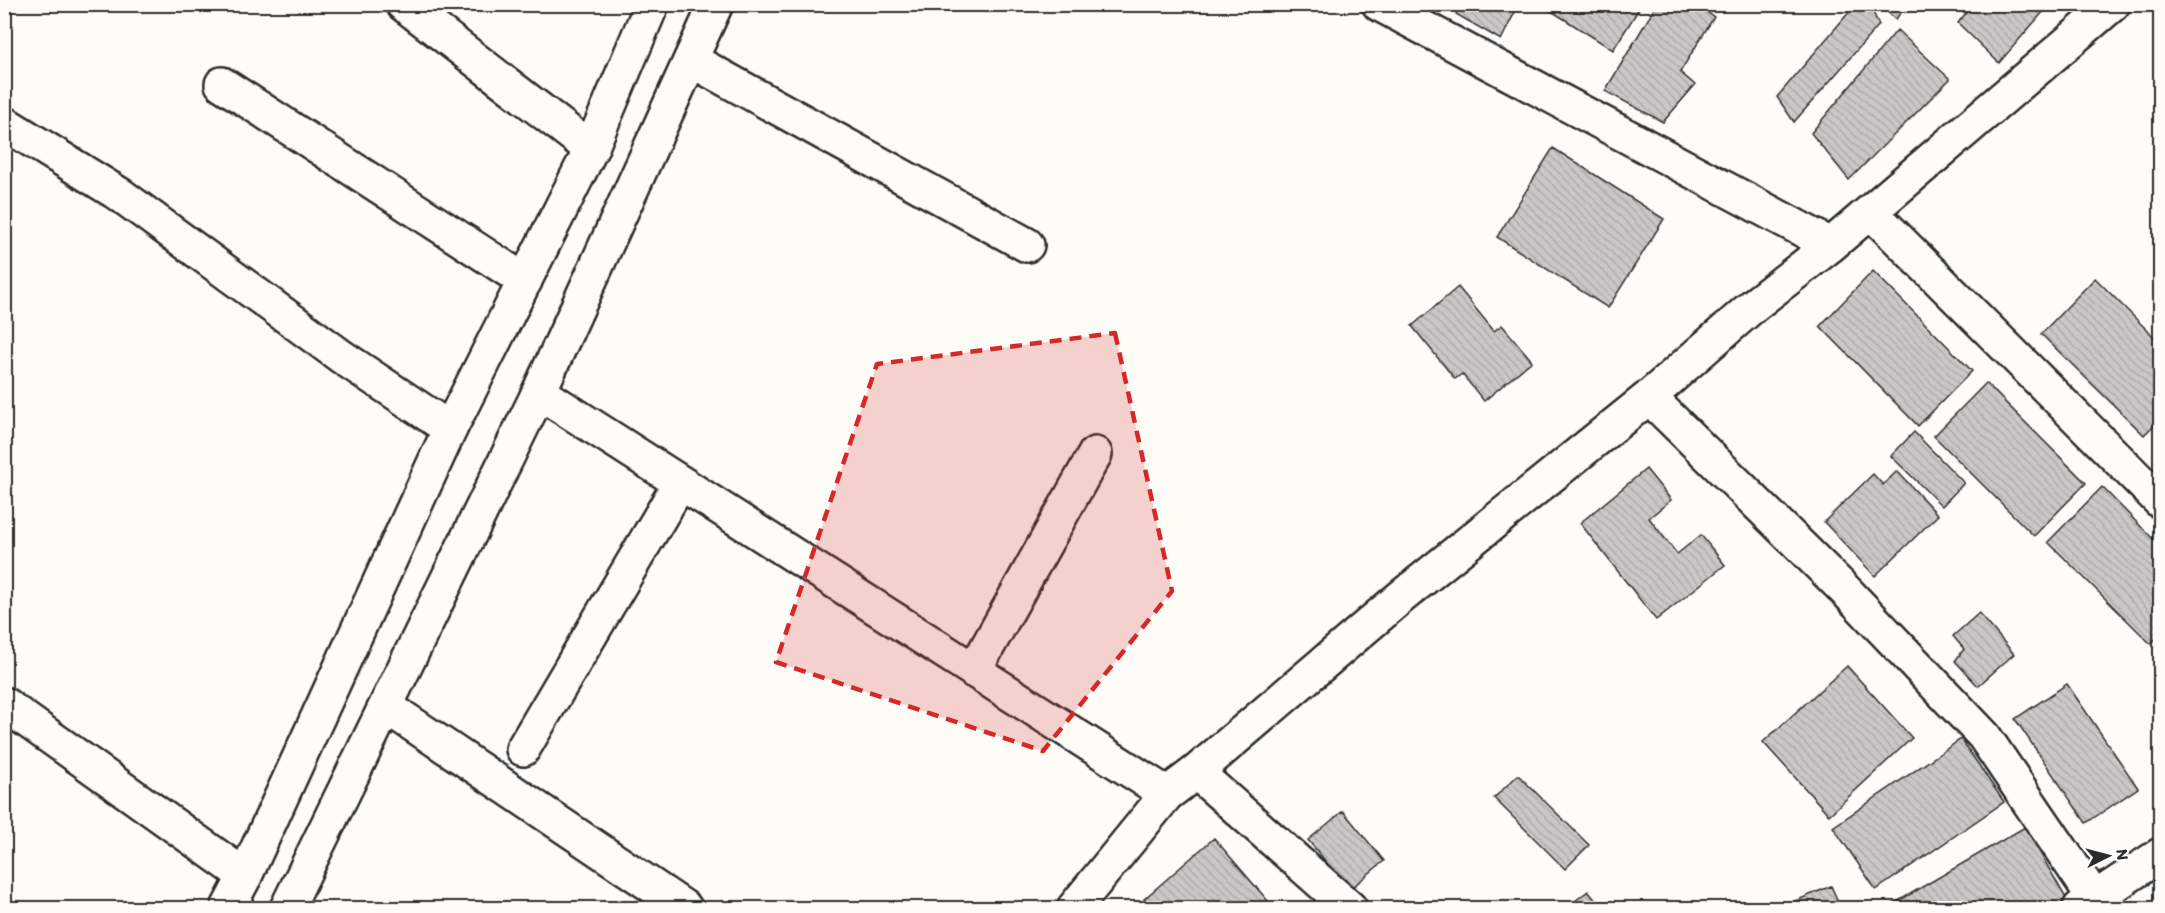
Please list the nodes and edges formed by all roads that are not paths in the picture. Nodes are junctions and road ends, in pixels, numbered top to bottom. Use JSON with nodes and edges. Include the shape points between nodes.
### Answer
{"nodes":[{"id":1,"x":403,"y":4,"type":"edge"},
{"id":2,"x":652,"y":4,"type":"edge"},
{"id":3,"x":716,"y":4,"type":"edge"},
{"id":4,"x":1378,"y":4,"type":"edge"},
{"id":5,"x":2113,"y":4,"type":"edge"},
{"id":6,"x":691,"y":60,"type":"junction"},
{"id":7,"x":222,"y":84,"type":"dead end"},
{"id":8,"x":4,"y":123,"type":"edge"},
{"id":9,"x":591,"y":149,"type":"junction"},
{"id":10,"x":1871,"y":212,"type":"junction"},
{"id":11,"x":1027,"y":245,"type":"dead end"},
{"id":12,"x":1831,"y":245,"type":"junction"},
{"id":13,"x":525,"y":281,"type":"junction"},
{"id":14,"x":539,"y":392,"type":"junction"},
{"id":15,"x":1649,"y":397,"type":"junction"},
{"id":16,"x":450,"y":429,"type":"junction"},
{"id":17,"x":1095,"y":454,"type":"dead end"},
{"id":18,"x":680,"y":483,"type":"junction"},
{"id":19,"x":2160,"y":501,"type":"edge"},
{"id":20,"x":974,"y":670,"type":"junction"},
{"id":21,"x":4,"y":704,"type":"edge"},
{"id":22,"x":387,"y":707,"type":"junction"},
{"id":23,"x":523,"y":749,"type":"dead end"},
{"id":24,"x":1196,"y":772,"type":"junction"},
{"id":25,"x":1167,"y":794,"type":"junction"},
{"id":26,"x":2160,"y":855,"type":"edge"},
{"id":27,"x":245,"y":876,"type":"junction"},
{"id":28,"x":2087,"y":904,"type":"edge"},
{"id":29,"x":228,"y":909,"type":"edge"},
{"id":30,"x":287,"y":909,"type":"edge"},
{"id":31,"x":685,"y":909,"type":"edge"},
{"id":32,"x":1074,"y":909,"type":"edge"},
{"id":33,"x":1350,"y":909,"type":"edge"}],
"edges":[{"from":1,"to":9,"type":"street"},
{"from":2,"to":9,"type":"street"},
{"from":3,"to":6,"type":"street"},
{"from":4,"to":12,"type":"street"},
{"from":5,"to":10,"type":"street"},
{"from":6,"to":11,"type":"street"},
{"from":6,"to":14,"type":"street"},
{"from":7,"to":13,"type":"street"},
{"from":8,"to":16,"type":"street","via":[[122,196],[342,357]]},
{"from":9,"to":13,"type":"street"},
{"from":10,"to":12,"type":"street"},
{"from":10,"to":19,"type":"street"},
{"from":12,"to":15,"type":"street","via":[[1754,305]]},
{"from":13,"to":16,"type":"street"},
{"from":14,"to":18,"type":"street"},
{"from":14,"to":22,"type":"street"},
{"from":15,"to":24,"type":"street","via":[[1401,597]]},
{"from":15,"to":28,"type":"street","via":[[1848,593],[1984,736]]},
{"from":16,"to":27,"type":"street"},
{"from":17,"to":20,"type":"street"},
{"from":18,"to":20,"type":"street"},
{"from":18,"to":23,"type":"street"},
{"from":20,"to":25,"type":"street"},
{"from":21,"to":27,"type":"street"},
{"from":22,"to":30,"type":"street"},
{"from":22,"to":31,"type":"street"},
{"from":24,"to":25,"type":"street"},
{"from":24,"to":33,"type":"street"},
{"from":25,"to":32,"type":"street"},
{"from":26,"to":28,"type":"street"},
{"from":27,"to":29,"type":"street"}]}
